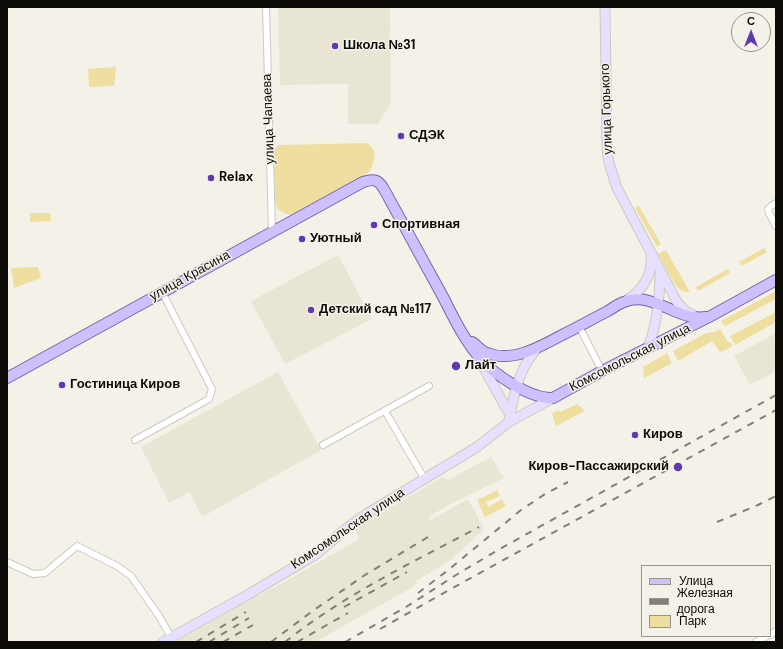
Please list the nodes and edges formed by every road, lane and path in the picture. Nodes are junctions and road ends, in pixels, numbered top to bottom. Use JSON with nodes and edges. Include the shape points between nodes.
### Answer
{"nodes":[{"id":1,"x":266,"y":7,"type":"edge"},
{"id":2,"x":605,"y":7,"type":"edge"},
{"id":3,"x":776,"y":203,"type":"edge"},
{"id":4,"x":776,"y":226,"type":"edge"},
{"id":5,"x":272,"y":231,"type":"junction"},
{"id":6,"x":651,"y":254,"type":"junction"},
{"id":7,"x":660,"y":271,"type":"junction"},
{"id":8,"x":776,"y":280,"type":"edge"},
{"id":9,"x":162,"y":292,"type":"junction"},
{"id":10,"x":624,"y":302,"type":"junction"},
{"id":11,"x":658,"y":304,"type":"junction"},
{"id":12,"x":706,"y":317,"type":"junction"},
{"id":13,"x":582,"y":332,"type":"dead end"},
{"id":14,"x":464,"y":335,"type":"junction"},
{"id":15,"x":538,"y":347,"type":"junction"},
{"id":16,"x":648,"y":348,"type":"junction"},
{"id":17,"x":477,"y":354,"type":"junction"},
{"id":18,"x":600,"y":365,"type":"dead end"},
{"id":19,"x":7,"y":378,"type":"edge"},
{"id":20,"x":429,"y":386,"type":"dead end"},
{"id":21,"x":517,"y":386,"type":"junction"},
{"id":22,"x":553,"y":398,"type":"junction"},
{"id":23,"x":385,"y":411,"type":"junction"},
{"id":24,"x":510,"y":419,"type":"junction"},
{"id":25,"x":134,"y":440,"type":"dead end"},
{"id":26,"x":323,"y":445,"type":"dead end"},
{"id":27,"x":424,"y":478,"type":"junction"},
{"id":28,"x":7,"y":562,"type":"edge"},
{"id":29,"x":171,"y":637,"type":"junction"},
{"id":30,"x":765,"y":637,"type":"edge"},
{"id":31,"x":162,"y":642,"type":"edge"},
{"id":32,"x":756,"y":642,"type":"edge"}],
"edges":[{"from":1,"to":5,"type":"street","name":"улица Чапаева"},
{"from":2,"to":6,"type":"main road","name":"улица Горького","via":[[609,163],[617,188]]},
{"from":3,"to":4,"type":"street","via":[[768,209]]},
{"from":5,"to":9,"type":"main road","name":"улица Красина"},
{"from":5,"to":14,"type":"main road","name":"улица Красина","via":[[363,182],[376,180],[385,191]]},
{"from":6,"to":7,"type":"main road","name":"улица Горького"},
{"from":6,"to":10,"type":"main road","name":"Комсомольская улица","via":[[650,271],[645,282],[640,290]]},
{"from":7,"to":11,"type":"main road","name":"улица Горького"},
{"from":7,"to":12,"type":"main road","name":"улица Горького","via":[[677,302],[685,311]]},
{"from":8,"to":12,"type":"main road","name":"Комсомольская улица"},
{"from":9,"to":19,"type":"main road","name":"улица Красина"},
{"from":9,"to":25,"type":"street","via":[[212,389],[209,399]]},
{"from":10,"to":11,"type":"main road","name":"Комсомольская улица","via":[[642,300]]},
{"from":10,"to":15,"type":"main road","name":"Комсомольская улица"},
{"from":11,"to":12,"type":"main road","name":"Комсомольская улица","via":[[684,315]]},
{"from":11,"to":16,"type":"main road","name":"улица Горького"},
{"from":12,"to":16,"type":"main road","name":"Комсомольская улица"},
{"from":13,"to":18,"type":"street"},
{"from":14,"to":15,"type":"main road","name":"Комсомольская улица","via":[[485,352],[493,355],[515,355]]},
{"from":14,"to":17,"type":"main road"},
{"from":15,"to":21,"type":"main road","name":"Комсомольская улица","via":[[527,362]]},
{"from":16,"to":22,"type":"main road","name":"Комсомольская улица"},
{"from":17,"to":21,"type":"main road","via":[[493,371]]},
{"from":17,"to":24,"type":"main road"},
{"from":20,"to":23,"type":"street"},
{"from":21,"to":22,"type":"main road","via":[[536,395]]},
{"from":21,"to":24,"type":"main road","name":"Комсомольская улица"},
{"from":22,"to":24,"type":"main road","name":"Комсомольская улица"},
{"from":23,"to":26,"type":"street"},
{"from":23,"to":27,"type":"street"},
{"from":24,"to":27,"type":"main road","name":"Комсомольская улица","via":[[477,447]]},
{"from":27,"to":29,"type":"main road","name":"Комсомольская улица","via":[[348,526],[315,555]]},
{"from":28,"to":29,"type":"street","via":[[33,574],[45,573],[77,546],[118,566],[131,576]]},
{"from":29,"to":31,"type":"main road","name":"Комсомольская улица"},
{"from":30,"to":32,"type":"street"}]}
